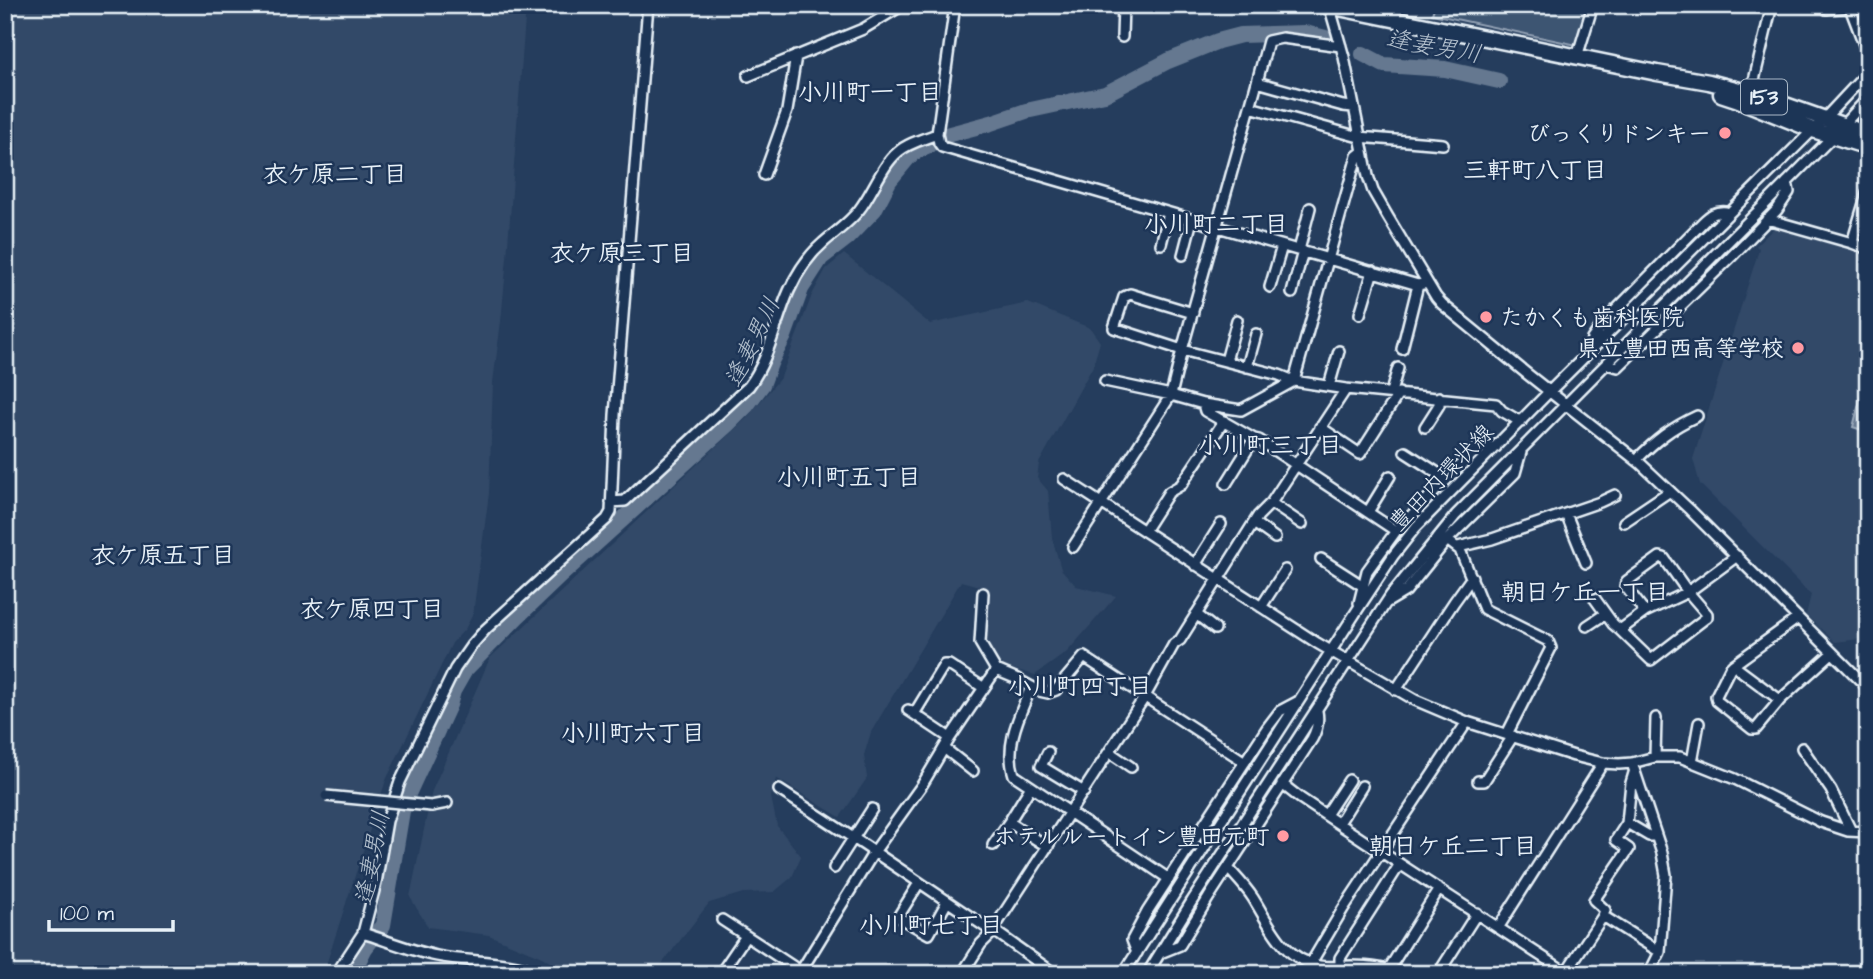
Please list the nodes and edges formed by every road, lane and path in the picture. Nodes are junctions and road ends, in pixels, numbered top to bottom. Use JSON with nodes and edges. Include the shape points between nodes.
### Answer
{"nodes":[{"id":1,"x":648,"y":5,"type":"edge"},
{"id":2,"x":903,"y":5,"type":"edge"},
{"id":3,"x":955,"y":5,"type":"edge"},
{"id":4,"x":1123,"y":5,"type":"edge"},
{"id":5,"x":1593,"y":5,"type":"edge"},
{"id":6,"x":1772,"y":5,"type":"edge"},
{"id":7,"x":1825,"y":5,"type":"edge"},
{"id":8,"x":1328,"y":6,"type":"edge"},
{"id":9,"x":1850,"y":6,"type":"edge"},
{"id":10,"x":1370,"y":10,"type":"edge"},
{"id":11,"x":1122,"y":37,"type":"dead end"},
{"id":12,"x":1341,"y":46,"type":"junction"},
{"id":13,"x":1868,"y":55,"type":"edge"},
{"id":14,"x":796,"y":56,"type":"junction"},
{"id":15,"x":1577,"y":57,"type":"junction"},
{"id":16,"x":1868,"y":72,"type":"edge"},
{"id":17,"x":1657,"y":73,"type":"junction"},
{"id":18,"x":748,"y":76,"type":"dead end"},
{"id":19,"x":1257,"y":82,"type":"junction"},
{"id":20,"x":1751,"y":93,"type":"junction"},
{"id":21,"x":1868,"y":98,"type":"edge"},
{"id":22,"x":1250,"y":107,"type":"junction"},
{"id":23,"x":1353,"y":107,"type":"junction"},
{"id":24,"x":1824,"y":119,"type":"junction"},
{"id":25,"x":1813,"y":130,"type":"junction"},
{"id":26,"x":1838,"y":130,"type":"junction"},
{"id":27,"x":937,"y":134,"type":"junction"},
{"id":28,"x":1868,"y":134,"type":"edge"},
{"id":29,"x":1359,"y":137,"type":"junction"},
{"id":30,"x":1443,"y":144,"type":"dead end"},
{"id":31,"x":1868,"y":147,"type":"edge"},
{"id":32,"x":1362,"y":152,"type":"junction"},
{"id":33,"x":764,"y":175,"type":"dead end"},
{"id":34,"x":1787,"y":182,"type":"junction"},
{"id":35,"x":1868,"y":190,"type":"edge"},
{"id":36,"x":1310,"y":208,"type":"dead end"},
{"id":37,"x":1169,"y":213,"type":"junction"},
{"id":38,"x":1728,"y":214,"type":"junction"},
{"id":39,"x":1767,"y":219,"type":"junction"},
{"id":40,"x":1192,"y":220,"type":"junction"},
{"id":41,"x":1218,"y":227,"type":"junction"},
{"id":42,"x":1852,"y":243,"type":"junction"},
{"id":43,"x":1161,"y":244,"type":"dead end"},
{"id":44,"x":1282,"y":246,"type":"junction"},
{"id":45,"x":1868,"y":248,"type":"edge"},
{"id":46,"x":1301,"y":250,"type":"junction"},
{"id":47,"x":1183,"y":255,"type":"dead end"},
{"id":48,"x":1328,"y":258,"type":"junction"},
{"id":49,"x":1373,"y":271,"type":"junction"},
{"id":50,"x":1422,"y":284,"type":"junction"},
{"id":51,"x":1270,"y":287,"type":"dead end"},
{"id":52,"x":1292,"y":293,"type":"dead end"},
{"id":53,"x":1193,"y":313,"type":"junction"},
{"id":54,"x":1360,"y":314,"type":"dead end"},
{"id":55,"x":1237,"y":320,"type":"dead end"},
{"id":56,"x":1256,"y":334,"type":"dead end"},
{"id":57,"x":1402,"y":349,"type":"dead end"},
{"id":58,"x":1182,"y":350,"type":"junction"},
{"id":59,"x":1339,"y":351,"type":"dead end"},
{"id":60,"x":1588,"y":354,"type":"junction"},
{"id":61,"x":1226,"y":361,"type":"junction"},
{"id":62,"x":1606,"y":364,"type":"junction"},
{"id":63,"x":1247,"y":367,"type":"junction"},
{"id":64,"x":1398,"y":368,"type":"dead end"},
{"id":65,"x":1105,"y":381,"type":"dead end"},
{"id":66,"x":1294,"y":381,"type":"junction"},
{"id":67,"x":1329,"y":386,"type":"junction"},
{"id":68,"x":1346,"y":389,"type":"junction"},
{"id":69,"x":1550,"y":391,"type":"junction"},
{"id":70,"x":1395,"y":392,"type":"junction"},
{"id":71,"x":1171,"y":395,"type":"junction"},
{"id":72,"x":1438,"y":397,"type":"junction"},
{"id":73,"x":1203,"y":404,"type":"junction"},
{"id":74,"x":1566,"y":405,"type":"junction"},
{"id":75,"x":1697,"y":416,"type":"dead end"},
{"id":76,"x":1224,"y":421,"type":"junction"},
{"id":77,"x":1521,"y":422,"type":"junction"},
{"id":78,"x":1320,"y":427,"type":"junction"},
{"id":79,"x":1425,"y":427,"type":"dead end"},
{"id":80,"x":1254,"y":439,"type":"junction"},
{"id":81,"x":1496,"y":447,"type":"junction"},
{"id":82,"x":1521,"y":450,"type":"junction"},
{"id":83,"x":1405,"y":452,"type":"dead end"},
{"id":84,"x":1636,"y":460,"type":"junction"},
{"id":85,"x":1295,"y":465,"type":"junction"},
{"id":86,"x":1390,"y":476,"type":"dead end"},
{"id":87,"x":1063,"y":479,"type":"dead end"},
{"id":88,"x":1447,"y":479,"type":"junction"},
{"id":89,"x":1226,"y":484,"type":"dead end"},
{"id":90,"x":1670,"y":491,"type":"junction"},
{"id":91,"x":1615,"y":495,"type":"dead end"},
{"id":92,"x":1868,"y":496,"type":"edge"},
{"id":93,"x":611,"y":502,"type":"junction"},
{"id":94,"x":1271,"y":503,"type":"junction"},
{"id":95,"x":1102,"y":504,"type":"junction"},
{"id":96,"x":1368,"y":512,"type":"junction"},
{"id":97,"x":1566,"y":514,"type":"junction"},
{"id":98,"x":1624,"y":522,"type":"dead end"},
{"id":99,"x":1254,"y":523,"type":"junction"},
{"id":100,"x":1221,"y":524,"type":"dead end"},
{"id":101,"x":1302,"y":524,"type":"dead end"},
{"id":102,"x":1144,"y":531,"type":"junction"},
{"id":103,"x":1396,"y":531,"type":"junction"},
{"id":104,"x":1275,"y":538,"type":"dead end"},
{"id":105,"x":1447,"y":540,"type":"junction"},
{"id":106,"x":1868,"y":540,"type":"edge"},
{"id":107,"x":1073,"y":547,"type":"dead end"},
{"id":108,"x":1458,"y":547,"type":"junction"},
{"id":109,"x":1737,"y":556,"type":"junction"},
{"id":110,"x":1321,"y":559,"type":"dead end"},
{"id":111,"x":1586,"y":563,"type":"dead end"},
{"id":112,"x":1195,"y":565,"type":"junction"},
{"id":113,"x":1285,"y":570,"type":"dead end"},
{"id":114,"x":1472,"y":577,"type":"junction"},
{"id":115,"x":1218,"y":580,"type":"junction"},
{"id":116,"x":1363,"y":586,"type":"junction"},
{"id":117,"x":1688,"y":592,"type":"junction"},
{"id":118,"x":983,"y":593,"type":"dead end"},
{"id":119,"x":1595,"y":599,"type":"dead end"},
{"id":120,"x":1386,"y":603,"type":"junction"},
{"id":121,"x":1261,"y":607,"type":"junction"},
{"id":122,"x":1358,"y":608,"type":"junction"},
{"id":123,"x":1645,"y":612,"type":"junction"},
{"id":124,"x":1196,"y":614,"type":"junction"},
{"id":125,"x":1605,"y":614,"type":"junction"},
{"id":126,"x":1798,"y":618,"type":"junction"},
{"id":127,"x":1587,"y":626,"type":"dead end"},
{"id":128,"x":1215,"y":629,"type":"dead end"},
{"id":129,"x":1620,"y":630,"type":"junction"},
{"id":130,"x":1332,"y":652,"type":"junction"},
{"id":131,"x":1832,"y":653,"type":"junction"},
{"id":132,"x":1349,"y":661,"type":"junction"},
{"id":133,"x":1733,"y":665,"type":"junction"},
{"id":134,"x":996,"y":670,"type":"junction"},
{"id":135,"x":1031,"y":687,"type":"junction"},
{"id":136,"x":984,"y":688,"type":"junction"},
{"id":137,"x":1868,"y":688,"type":"edge"},
{"id":138,"x":1396,"y":690,"type":"junction"},
{"id":139,"x":1144,"y":698,"type":"junction"},
{"id":140,"x":1780,"y":700,"type":"junction"},
{"id":141,"x":1298,"y":701,"type":"junction"},
{"id":142,"x":1317,"y":711,"type":"junction"},
{"id":143,"x":1656,"y":718,"type":"dead end"},
{"id":144,"x":1467,"y":722,"type":"junction"},
{"id":145,"x":1699,"y":723,"type":"dead end"},
{"id":146,"x":1510,"y":735,"type":"junction"},
{"id":147,"x":950,"y":737,"type":"junction"},
{"id":148,"x":944,"y":748,"type":"junction"},
{"id":149,"x":1802,"y":748,"type":"dead end"},
{"id":150,"x":1048,"y":752,"type":"dead end"},
{"id":151,"x":1109,"y":752,"type":"junction"},
{"id":152,"x":1655,"y":757,"type":"junction"},
{"id":153,"x":1245,"y":762,"type":"junction"},
{"id":154,"x":1692,"y":762,"type":"junction"},
{"id":155,"x":1603,"y":763,"type":"junction"},
{"id":156,"x":1131,"y":767,"type":"dead end"},
{"id":157,"x":1633,"y":767,"type":"junction"},
{"id":158,"x":973,"y":771,"type":"dead end"},
{"id":159,"x":1349,"y":780,"type":"dead end"},
{"id":160,"x":1478,"y":781,"type":"dead end"},
{"id":161,"x":1282,"y":784,"type":"junction"},
{"id":162,"x":1362,"y":786,"type":"dead end"},
{"id":163,"x":1030,"y":788,"type":"junction"},
{"id":164,"x":779,"y":790,"type":"dead end"},
{"id":165,"x":1084,"y":792,"type":"junction"},
{"id":166,"x":326,"y":796,"type":"dead end"},
{"id":167,"x":447,"y":803,"type":"dead end"},
{"id":168,"x":1216,"y":808,"type":"junction"},
{"id":169,"x":872,"y":809,"type":"dead end"},
{"id":170,"x":1070,"y":813,"type":"junction"},
{"id":171,"x":1326,"y":815,"type":"junction"},
{"id":172,"x":1248,"y":817,"type":"junction"},
{"id":173,"x":1009,"y":822,"type":"junction"},
{"id":174,"x":1339,"y":823,"type":"junction"},
{"id":175,"x":1627,"y":823,"type":"junction"},
{"id":176,"x":1216,"y":829,"type":"junction"},
{"id":177,"x":1851,"y":831,"type":"junction"},
{"id":178,"x":1868,"y":832,"type":"edge"},
{"id":179,"x":1656,"y":836,"type":"junction"},
{"id":180,"x":1248,"y":838,"type":"junction"},
{"id":181,"x":854,"y":839,"type":"junction"},
{"id":182,"x":1207,"y":843,"type":"junction"},
{"id":183,"x":993,"y":845,"type":"dead end"},
{"id":184,"x":1048,"y":847,"type":"junction"},
{"id":185,"x":1380,"y":851,"type":"junction"},
{"id":186,"x":874,"y":852,"type":"junction"},
{"id":187,"x":1186,"y":853,"type":"junction"},
{"id":188,"x":1400,"y":864,"type":"junction"},
{"id":189,"x":834,"y":868,"type":"dead end"},
{"id":190,"x":1228,"y":868,"type":"junction"},
{"id":191,"x":1169,"y":879,"type":"junction"},
{"id":192,"x":919,"y":883,"type":"junction"},
{"id":193,"x":1439,"y":889,"type":"junction"},
{"id":194,"x":947,"y":902,"type":"junction"},
{"id":195,"x":1476,"y":914,"type":"junction"},
{"id":196,"x":1603,"y":916,"type":"junction"},
{"id":197,"x":722,"y":920,"type":"dead end"},
{"id":198,"x":1498,"y":928,"type":"junction"},
{"id":199,"x":993,"y":931,"type":"junction"},
{"id":200,"x":366,"y":934,"type":"junction"},
{"id":201,"x":746,"y":936,"type":"junction"},
{"id":202,"x":1136,"y":953,"type":"junction"},
{"id":203,"x":1160,"y":953,"type":"junction"},
{"id":204,"x":1660,"y":953,"type":"junction"},
{"id":205,"x":1311,"y":963,"type":"junction"},
{"id":206,"x":1336,"y":969,"type":"edge"},
{"id":207,"x":1385,"y":970,"type":"edge"},
{"id":208,"x":801,"y":973,"type":"edge"},
{"id":209,"x":1567,"y":973,"type":"edge"},
{"id":210,"x":336,"y":974,"type":"edge"},
{"id":211,"x":541,"y":974,"type":"edge"},
{"id":212,"x":720,"y":974,"type":"edge"},
{"id":213,"x":962,"y":974,"type":"edge"},
{"id":214,"x":1055,"y":974,"type":"edge"},
{"id":215,"x":1123,"y":974,"type":"edge"},
{"id":216,"x":1147,"y":974,"type":"edge"},
{"id":217,"x":1399,"y":974,"type":"edge"},
{"id":218,"x":1438,"y":974,"type":"edge"},
{"id":219,"x":1649,"y":974,"type":"edge"}],
"edges":[{"from":1,"to":93,"type":"street"},
{"from":2,"to":14,"type":"street","via":[[863,29]]},
{"from":3,"to":27,"type":"street"},
{"from":4,"to":11,"type":"street"},
{"from":5,"to":15,"type":"street"},
{"from":6,"to":20,"type":"street"},
{"from":7,"to":9,"type":"street","via":[[1827,9]]},
{"from":8,"to":10,"type":"highway","number":"153"},
{"from":8,"to":12,"type":"street"},
{"from":9,"to":13,"type":"street"},
{"from":10,"to":15,"type":"highway","number":"153"},
{"from":12,"to":19,"type":"street","via":[[1282,38],[1268,41]]},
{"from":12,"to":23,"type":"street"},
{"from":14,"to":18,"type":"street"},
{"from":14,"to":33,"type":"street","via":[[788,111]]},
{"from":15,"to":17,"type":"highway","number":"153"},
{"from":16,"to":24,"type":"street","name":"豊田内環状線"},
{"from":17,"to":20,"type":"highway","number":"153"},
{"from":17,"to":25,"type":"highway","number":"153"},
{"from":19,"to":22,"type":"street"},
{"from":19,"to":23,"type":"street"},
{"from":20,"to":24,"type":"highway","number":"153"},
{"from":21,"to":26,"type":"street","name":"豊田内環状線"},
{"from":22,"to":29,"type":"street"},
{"from":22,"to":41,"type":"street"},
{"from":23,"to":29,"type":"street"},
{"from":24,"to":25,"type":"street","name":"豊田内環状線"},
{"from":24,"to":26,"type":"highway","number":"153"},
{"from":25,"to":26,"type":"highway","number":"153"},
{"from":25,"to":38,"type":"street","name":"豊田内環状線"},
{"from":26,"to":28,"type":"highway","number":"153"},
{"from":26,"to":31,"type":"highway","number":"153"},
{"from":26,"to":34,"type":"street","name":"豊田内環状線"},
{"from":27,"to":37,"type":"street","via":[[942,147]]},
{"from":27,"to":93,"type":"street","via":[[895,155],[850,221],[810,257],[797,275],[749,386],[625,501]]},
{"from":29,"to":30,"type":"street"},
{"from":29,"to":32,"type":"street"},
{"from":32,"to":48,"type":"street","via":[[1357,156]]},
{"from":32,"to":50,"type":"street","via":[[1373,191]]},
{"from":34,"to":39,"type":"street","via":[[1789,192]]},
{"from":34,"to":62,"type":"street","name":"豊田内環状線"},
{"from":35,"to":42,"type":"street"},
{"from":36,"to":46,"type":"street"},
{"from":37,"to":40,"type":"street"},
{"from":37,"to":43,"type":"street"},
{"from":38,"to":60,"type":"street","name":"豊田内環状線"},
{"from":38,"to":60,"type":"street","via":[[1712,213],[1604,322]]},
{"from":39,"to":42,"type":"street"},
{"from":39,"to":62,"type":"street","via":[[1618,367]]},
{"from":40,"to":41,"type":"street"},
{"from":40,"to":47,"type":"street"},
{"from":41,"to":44,"type":"street"},
{"from":41,"to":53,"type":"street"},
{"from":42,"to":45,"type":"street"},
{"from":44,"to":46,"type":"street"},
{"from":44,"to":51,"type":"street"},
{"from":46,"to":48,"type":"street"},
{"from":46,"to":52,"type":"street"},
{"from":48,"to":49,"type":"street"},
{"from":48,"to":66,"type":"street"},
{"from":49,"to":50,"type":"street"},
{"from":49,"to":54,"type":"street"},
{"from":50,"to":57,"type":"street"},
{"from":50,"to":69,"type":"street"},
{"from":53,"to":58,"type":"street"},
{"from":53,"to":58,"type":"street","via":[[1130,294],[1124,296],[1114,328]]},
{"from":55,"to":61,"type":"street"},
{"from":56,"to":63,"type":"street"},
{"from":58,"to":61,"type":"street"},
{"from":58,"to":71,"type":"street"},
{"from":59,"to":67,"type":"street"},
{"from":60,"to":69,"type":"street","name":"豊田内環状線"},
{"from":61,"to":63,"type":"street"},
{"from":62,"to":74,"type":"street","name":"豊田内環状線"},
{"from":63,"to":66,"type":"street"},
{"from":64,"to":70,"type":"street"},
{"from":65,"to":71,"type":"street"},
{"from":66,"to":67,"type":"street"},
{"from":66,"to":73,"type":"street","via":[[1241,410]]},
{"from":67,"to":68,"type":"street"},
{"from":68,"to":70,"type":"street"},
{"from":68,"to":78,"type":"street"},
{"from":69,"to":74,"type":"street"},
{"from":69,"to":77,"type":"street","name":"豊田内環状線"},
{"from":70,"to":72,"type":"street"},
{"from":70,"to":78,"type":"street","via":[[1360,454]]},
{"from":71,"to":73,"type":"street"},
{"from":71,"to":95,"type":"street"},
{"from":72,"to":77,"type":"street","via":[[1496,404]]},
{"from":72,"to":79,"type":"street","via":[[1439,405]]},
{"from":73,"to":76,"type":"street","via":[[1205,411]]},
{"from":74,"to":82,"type":"street","name":"豊田内環状線"},
{"from":74,"to":84,"type":"street"},
{"from":75,"to":84,"type":"street","via":[[1655,440]]},
{"from":76,"to":80,"type":"street"},
{"from":76,"to":102,"type":"street"},
{"from":77,"to":81,"type":"street","name":"豊田内環状線"},
{"from":78,"to":85,"type":"street"},
{"from":80,"to":85,"type":"street"},
{"from":80,"to":89,"type":"street"},
{"from":81,"to":88,"type":"street","via":[[1479,447]]},
{"from":81,"to":122,"type":"street","name":"豊田内環状線","via":[[1416,527]]},
{"from":82,"to":105,"type":"street","via":[[1515,472]]},
{"from":82,"to":120,"type":"street","name":"豊田内環状線","via":[[1456,514]]},
{"from":83,"to":88,"type":"street"},
{"from":84,"to":90,"type":"street"},
{"from":85,"to":94,"type":"street"},
{"from":85,"to":96,"type":"street"},
{"from":86,"to":96,"type":"street"},
{"from":87,"to":95,"type":"street"},
{"from":88,"to":103,"type":"street"},
{"from":90,"to":98,"type":"street"},
{"from":90,"to":109,"type":"street"},
{"from":91,"to":97,"type":"street"},
{"from":92,"to":106,"type":"street"},
{"from":93,"to":200,"type":"street","via":[[607,519],[486,629],[455,668],[393,800]]},
{"from":94,"to":99,"type":"street"},
{"from":94,"to":101,"type":"street"},
{"from":95,"to":102,"type":"street"},
{"from":95,"to":107,"type":"street"},
{"from":96,"to":103,"type":"street"},
{"from":97,"to":108,"type":"street"},
{"from":97,"to":111,"type":"street"},
{"from":99,"to":104,"type":"street"},
{"from":99,"to":115,"type":"street"},
{"from":100,"to":112,"type":"street"},
{"from":102,"to":112,"type":"street"},
{"from":103,"to":116,"type":"street","via":[[1367,571]]},
{"from":105,"to":108,"type":"street"},
{"from":105,"to":120,"type":"street","via":[[1406,592]]},
{"from":108,"to":114,"type":"street"},
{"from":109,"to":117,"type":"street"},
{"from":109,"to":126,"type":"street"},
{"from":110,"to":116,"type":"street"},
{"from":112,"to":115,"type":"street"},
{"from":113,"to":121,"type":"street"},
{"from":114,"to":138,"type":"street"},
{"from":114,"to":146,"type":"street","via":[[1484,609],[1548,641],[1551,648]]},
{"from":115,"to":121,"type":"street"},
{"from":115,"to":124,"type":"street"},
{"from":116,"to":122,"type":"street"},
{"from":117,"to":123,"type":"street"},
{"from":117,"to":123,"type":"street","via":[[1660,557],[1625,583]]},
{"from":117,"to":129,"type":"street","via":[[1707,617],[1654,659],[1648,659]]},
{"from":118,"to":134,"type":"street","via":[[980,643]]},
{"from":119,"to":125,"type":"street"},
{"from":120,"to":132,"type":"street","name":"豊田内環状線"},
{"from":121,"to":130,"type":"street"},
{"from":122,"to":130,"type":"street","name":"豊田内環状線"},
{"from":123,"to":129,"type":"street"},
{"from":124,"to":128,"type":"street"},
{"from":124,"to":139,"type":"street"},
{"from":125,"to":127,"type":"street"},
{"from":125,"to":129,"type":"street"},
{"from":126,"to":131,"type":"street"},
{"from":126,"to":133,"type":"street"},
{"from":130,"to":132,"type":"street"},
{"from":130,"to":141,"type":"street","name":"豊田内環状線"},
{"from":131,"to":137,"type":"street"},
{"from":131,"to":140,"type":"street"},
{"from":132,"to":138,"type":"street"},
{"from":132,"to":142,"type":"street","name":"豊田内環状線"},
{"from":133,"to":140,"type":"street"},
{"from":133,"to":140,"type":"street","via":[[1716,698],[1749,727],[1756,729]]},
{"from":134,"to":135,"type":"street"},
{"from":134,"to":136,"type":"street"},
{"from":135,"to":139,"type":"street","via":[[1048,693],[1056,690],[1084,657]]},
{"from":135,"to":163,"type":"street","via":[[1010,749],[1014,775]]},
{"from":136,"to":147,"type":"street"},
{"from":136,"to":147,"type":"street","via":[[944,665],[911,712]]},
{"from":138,"to":144,"type":"street"},
{"from":139,"to":151,"type":"street"},
{"from":139,"to":153,"type":"street"},
{"from":141,"to":153,"type":"street","via":[[1280,711]]},
{"from":141,"to":176,"type":"street","name":"豊田内環状線"},
{"from":142,"to":161,"type":"street","via":[[1316,731]]},
{"from":142,"to":172,"type":"street","name":"豊田内環状線"},
{"from":143,"to":152,"type":"street"},
{"from":144,"to":146,"type":"street"},
{"from":144,"to":185,"type":"street"},
{"from":145,"to":154,"type":"street"},
{"from":146,"to":155,"type":"street"},
{"from":146,"to":160,"type":"street","via":[[1483,780]]},
{"from":147,"to":148,"type":"street"},
{"from":148,"to":158,"type":"street"},
{"from":148,"to":186,"type":"street"},
{"from":149,"to":177,"type":"street","via":[[1831,790]]},
{"from":150,"to":165,"type":"street","via":[[1041,766]]},
{"from":151,"to":156,"type":"street"},
{"from":151,"to":165,"type":"street"},
{"from":152,"to":154,"type":"street"},
{"from":152,"to":157,"type":"street"},
{"from":153,"to":168,"type":"street"},
{"from":154,"to":177,"type":"street","via":[[1821,822]]},
{"from":155,"to":157,"type":"street"},
{"from":155,"to":198,"type":"street"},
{"from":157,"to":175,"type":"street"},
{"from":157,"to":179,"type":"street"},
{"from":159,"to":171,"type":"street"},
{"from":161,"to":171,"type":"street"},
{"from":161,"to":180,"type":"street"},
{"from":162,"to":174,"type":"street"},
{"from":163,"to":170,"type":"street"},
{"from":163,"to":173,"type":"street"},
{"from":164,"to":181,"type":"street"},
{"from":165,"to":170,"type":"street"},
{"from":166,"to":167,"type":"street","bridge":true,"via":[[431,806]]},
{"from":168,"to":176,"type":"street"},
{"from":168,"to":187,"type":"street"},
{"from":169,"to":181,"type":"street"},
{"from":170,"to":184,"type":"street"},
{"from":170,"to":191,"type":"street"},
{"from":171,"to":174,"type":"street"},
{"from":172,"to":180,"type":"street"},
{"from":172,"to":203,"type":"street","name":"豊田内環状線"},
{"from":173,"to":183,"type":"street"},
{"from":173,"to":184,"type":"street"},
{"from":174,"to":185,"type":"street"},
{"from":175,"to":179,"type":"street"},
{"from":175,"to":196,"type":"street","via":[[1616,841],[1629,849],[1594,900],[1605,910]]},
{"from":176,"to":182,"type":"street","name":"豊田内環状線"},
{"from":177,"to":178,"type":"street"},
{"from":179,"to":204,"type":"street","via":[[1666,875]]},
{"from":180,"to":190,"type":"street"},
{"from":181,"to":186,"type":"street"},
{"from":181,"to":189,"type":"street"},
{"from":182,"to":187,"type":"street"},
{"from":182,"to":202,"type":"street","name":"豊田内環状線"},
{"from":184,"to":199,"type":"street"},
{"from":185,"to":188,"type":"street"},
{"from":185,"to":205,"type":"street"},
{"from":186,"to":192,"type":"street"},
{"from":186,"to":208,"type":"street"},
{"from":187,"to":191,"type":"street"},
{"from":188,"to":193,"type":"street"},
{"from":188,"to":206,"type":"street"},
{"from":190,"to":203,"type":"street","via":[[1180,945]]},
{"from":190,"to":205,"type":"street","via":[[1285,948]]},
{"from":191,"to":202,"type":"street","via":[[1132,940]]},
{"from":192,"to":194,"type":"street"},
{"from":192,"to":194,"type":"street","via":[[898,917],[929,934]]},
{"from":193,"to":195,"type":"street"},
{"from":193,"to":207,"type":"street"},
{"from":194,"to":199,"type":"street"},
{"from":195,"to":198,"type":"street"},
{"from":195,"to":218,"type":"street"},
{"from":196,"to":204,"type":"street"},
{"from":196,"to":209,"type":"street"},
{"from":197,"to":201,"type":"street"},
{"from":198,"to":209,"type":"street"},
{"from":199,"to":213,"type":"street"},
{"from":199,"to":214,"type":"street"},
{"from":200,"to":210,"type":"street"},
{"from":200,"to":211,"type":"street","via":[[439,956],[512,964]]},
{"from":201,"to":208,"type":"street"},
{"from":201,"to":212,"type":"street"},
{"from":202,"to":215,"type":"street","name":"豊田内環状線"},
{"from":203,"to":216,"type":"street","name":"豊田内環状線"},
{"from":204,"to":219,"type":"street"},
{"from":205,"to":206,"type":"street"},
{"from":206,"to":207,"type":"street"},
{"from":207,"to":217,"type":"street"}]}
